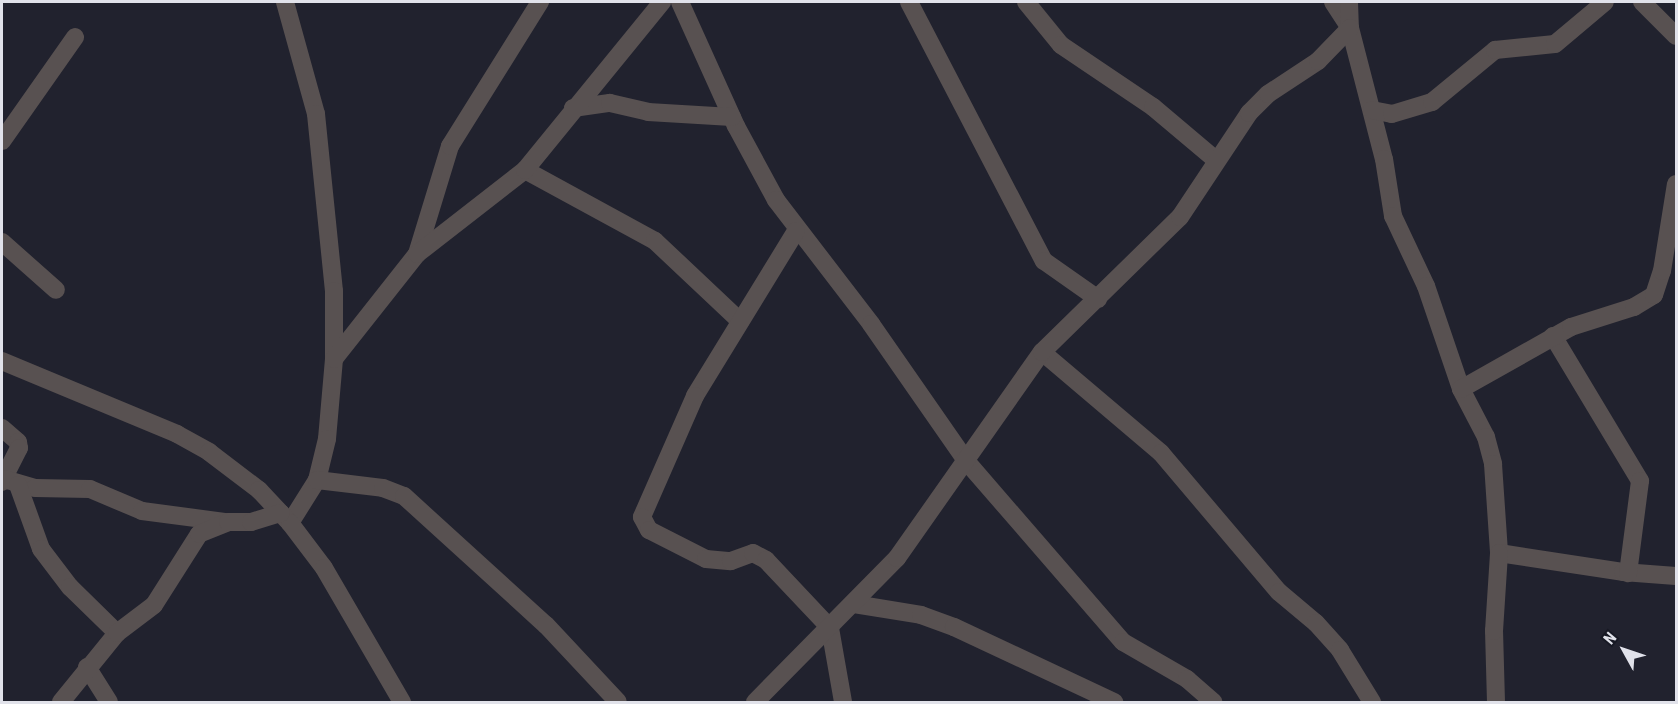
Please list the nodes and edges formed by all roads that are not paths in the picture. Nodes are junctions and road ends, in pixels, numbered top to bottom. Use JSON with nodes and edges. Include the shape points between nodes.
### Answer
{"nodes":[{"id":1,"x":285,"y":2,"type":"edge"},
{"id":2,"x":540,"y":2,"type":"edge"},
{"id":3,"x":662,"y":2,"type":"edge"},
{"id":4,"x":680,"y":2,"type":"edge"},
{"id":5,"x":909,"y":2,"type":"edge"},
{"id":6,"x":1026,"y":2,"type":"edge"},
{"id":7,"x":1333,"y":2,"type":"edge"},
{"id":8,"x":1349,"y":2,"type":"edge"},
{"id":9,"x":1605,"y":2,"type":"edge"},
{"id":10,"x":1642,"y":2,"type":"edge"},
{"id":11,"x":1350,"y":28,"type":"junction"},
{"id":12,"x":1677,"y":36,"type":"edge"},
{"id":13,"x":75,"y":37,"type":"dead end"},
{"id":14,"x":573,"y":108,"type":"junction"},
{"id":15,"x":1372,"y":110,"type":"junction"},
{"id":16,"x":732,"y":117,"type":"junction"},
{"id":17,"x":2,"y":141,"type":"edge"},
{"id":18,"x":1216,"y":160,"type":"junction"},
{"id":19,"x":525,"y":170,"type":"junction"},
{"id":20,"x":1677,"y":184,"type":"edge"},
{"id":21,"x":796,"y":231,"type":"junction"},
{"id":22,"x":2,"y":242,"type":"edge"},
{"id":23,"x":417,"y":254,"type":"junction"},
{"id":24,"x":56,"y":290,"type":"dead end"},
{"id":25,"x":1098,"y":299,"type":"junction"},
{"id":26,"x":740,"y":321,"type":"junction"},
{"id":27,"x":1553,"y":336,"type":"junction"},
{"id":28,"x":1042,"y":352,"type":"junction"},
{"id":29,"x":334,"y":359,"type":"junction"},
{"id":30,"x":2,"y":361,"type":"edge"},
{"id":31,"x":1461,"y":389,"type":"junction"},
{"id":32,"x":2,"y":428,"type":"edge"},
{"id":33,"x":967,"y":462,"type":"junction"},
{"id":34,"x":317,"y":480,"type":"junction"},
{"id":35,"x":8,"y":482,"type":"edge"},
{"id":36,"x":286,"y":518,"type":"junction"},
{"id":37,"x":228,"y":522,"type":"junction"},
{"id":38,"x":1499,"y":553,"type":"junction"},
{"id":39,"x":1628,"y":573,"type":"junction"},
{"id":40,"x":1677,"y":576,"type":"edge"},
{"id":41,"x":854,"y":604,"type":"junction"},
{"id":42,"x":830,"y":628,"type":"junction"},
{"id":43,"x":117,"y":633,"type":"junction"},
{"id":44,"x":87,"y":667,"type":"junction"},
{"id":45,"x":61,"y":702,"type":"edge"},
{"id":46,"x":109,"y":702,"type":"edge"},
{"id":47,"x":402,"y":702,"type":"edge"},
{"id":48,"x":618,"y":702,"type":"edge"},
{"id":49,"x":755,"y":702,"type":"edge"},
{"id":50,"x":843,"y":702,"type":"edge"},
{"id":51,"x":1114,"y":702,"type":"edge"},
{"id":52,"x":1213,"y":702,"type":"edge"},
{"id":53,"x":1372,"y":702,"type":"edge"},
{"id":54,"x":1496,"y":702,"type":"edge"}],
"edges":[{"from":1,"to":29,"type":"street","via":[[316,114],[333,256]]},
{"from":2,"to":23,"type":"street","via":[[450,146]]},
{"from":3,"to":14,"type":"street"},
{"from":4,"to":16,"type":"street"},
{"from":5,"to":25,"type":"street","via":[[1044,261]]},
{"from":6,"to":18,"type":"street","via":[[1061,45],[1145,101]]},
{"from":7,"to":11,"type":"street"},
{"from":8,"to":11,"type":"street"},
{"from":9,"to":15,"type":"street","via":[[1555,44],[1496,50],[1432,102],[1392,114]]},
{"from":10,"to":12,"type":"street"},
{"from":11,"to":15,"type":"street"},
{"from":11,"to":18,"type":"street","via":[[1318,61],[1268,94]]},
{"from":13,"to":17,"type":"street"},
{"from":14,"to":16,"type":"street","via":[[610,103],[671,115]]},
{"from":14,"to":19,"type":"street"},
{"from":15,"to":31,"type":"street","via":[[1394,216],[1426,286]]},
{"from":16,"to":21,"type":"street"},
{"from":18,"to":25,"type":"street","via":[[1206,182],[1180,217]]},
{"from":19,"to":23,"type":"street"},
{"from":19,"to":26,"type":"street","via":[[655,241]]},
{"from":20,"to":27,"type":"street","via":[[1654,295],[1634,307]]},
{"from":21,"to":26,"type":"street"},
{"from":21,"to":33,"type":"street","via":[[871,324]]},
{"from":22,"to":24,"type":"street"},
{"from":23,"to":29,"type":"street"},
{"from":25,"to":28,"type":"street"},
{"from":26,"to":42,"type":"street","via":[[684,416],[642,522],[649,530],[706,559],[731,561],[748,554],[759,555]]},
{"from":27,"to":31,"type":"street"},
{"from":27,"to":39,"type":"street","via":[[1640,481]]},
{"from":28,"to":33,"type":"street"},
{"from":28,"to":53,"type":"street","via":[[1161,453],[1279,592],[1316,623],[1340,650]]},
{"from":29,"to":34,"type":"street","via":[[327,439]]},
{"from":30,"to":36,"type":"street","via":[[177,434],[238,473]]},
{"from":31,"to":38,"type":"street","via":[[1486,437],[1493,464]]},
{"from":32,"to":35,"type":"street","via":[[20,448]]},
{"from":33,"to":41,"type":"street","via":[[897,558]]},
{"from":33,"to":52,"type":"street","via":[[1123,642],[1186,679]]},
{"from":34,"to":36,"type":"street"},
{"from":34,"to":48,"type":"street","via":[[383,488],[404,496],[546,626]]},
{"from":35,"to":37,"type":"street","via":[[90,489],[142,511]]},
{"from":35,"to":43,"type":"street","via":[[41,549],[70,587]]},
{"from":36,"to":37,"type":"street"},
{"from":36,"to":47,"type":"street","via":[[340,592]]},
{"from":37,"to":43,"type":"street","via":[[199,534],[154,605]]},
{"from":38,"to":39,"type":"street"},
{"from":38,"to":54,"type":"street","via":[[1494,631]]},
{"from":39,"to":40,"type":"street"},
{"from":41,"to":42,"type":"street"},
{"from":41,"to":51,"type":"street","via":[[921,615],[954,627]]},
{"from":42,"to":49,"type":"street"},
{"from":42,"to":50,"type":"street"},
{"from":43,"to":44,"type":"street"},
{"from":44,"to":45,"type":"street"},
{"from":44,"to":46,"type":"street"}]}
